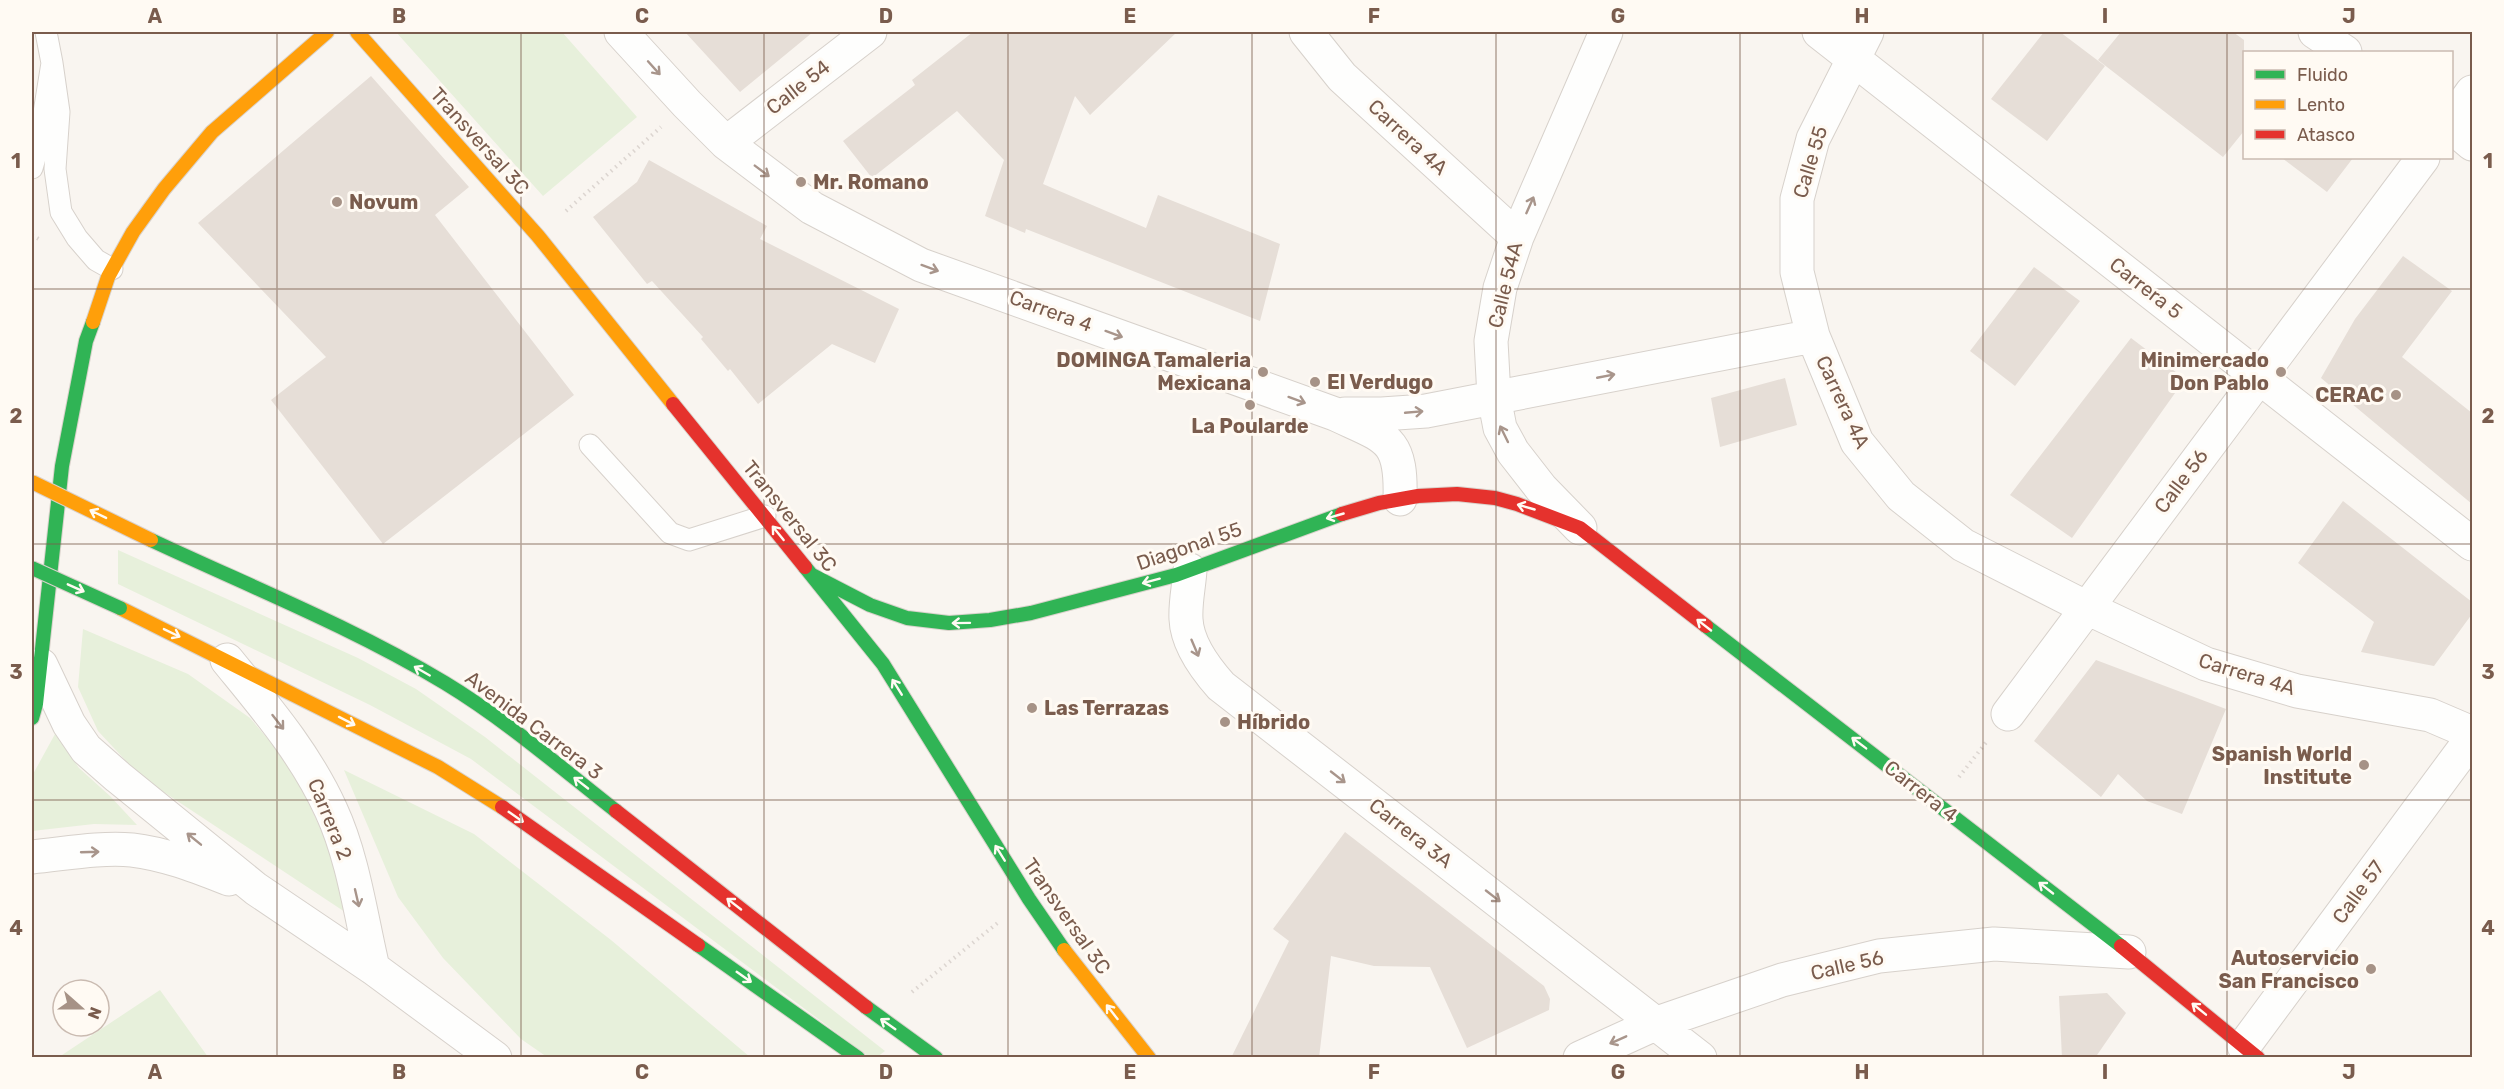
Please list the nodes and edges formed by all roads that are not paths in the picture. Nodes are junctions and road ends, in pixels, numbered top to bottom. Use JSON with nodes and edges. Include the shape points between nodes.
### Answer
{"nodes":[{"id":1,"x":46,"y":32,"type":"edge"},
{"id":2,"x":327,"y":32,"type":"edge"},
{"id":3,"x":357,"y":32,"type":"edge"},
{"id":4,"x":621,"y":32,"type":"edge"},
{"id":5,"x":870,"y":32,"type":"edge"},
{"id":6,"x":1306,"y":32,"type":"edge"},
{"id":7,"x":1606,"y":32,"type":"edge"},
{"id":8,"x":1819,"y":32,"type":"edge"},
{"id":9,"x":2314,"y":32,"type":"edge"},
{"id":10,"x":1860,"y":44,"type":"edge"},
{"id":11,"x":2343,"y":51,"type":"edge"},
{"id":12,"x":52,"y":63,"type":"junction"},
{"id":13,"x":2472,"y":92,"type":"edge"},
{"id":14,"x":2453,"y":117,"type":"edge"},
{"id":15,"x":2453,"y":130,"type":"edge"},
{"id":16,"x":726,"y":143,"type":"junction"},
{"id":17,"x":2472,"y":144,"type":"edge"},
{"id":18,"x":2422,"y":159,"type":"edge"},
{"id":19,"x":32,"y":168,"type":"edge"},
{"id":20,"x":1516,"y":237,"type":"junction"},
{"id":21,"x":112,"y":269,"type":"junction"},
{"id":22,"x":1813,"y":336,"type":"junction"},
{"id":23,"x":2259,"y":377,"type":"junction"},
{"id":24,"x":1494,"y":398,"type":"junction"},
{"id":25,"x":1335,"y":414,"type":"junction"},
{"id":26,"x":590,"y":445,"type":"dead end"},
{"id":27,"x":32,"y":482,"type":"edge"},
{"id":28,"x":1400,"y":499,"type":"junction"},
{"id":29,"x":765,"y":516,"type":"junction"},
{"id":30,"x":1580,"y":528,"type":"junction"},
{"id":31,"x":2472,"y":544,"type":"edge"},
{"id":32,"x":32,"y":568,"type":"edge"},
{"id":33,"x":1190,"y":570,"type":"junction"},
{"id":34,"x":812,"y":575,"type":"junction"},
{"id":35,"x":2086,"y":609,"type":"junction"},
{"id":36,"x":228,"y":660,"type":"junction"},
{"id":37,"x":41,"y":665,"type":"junction"},
{"id":38,"x":2008,"y":714,"type":"road end"},
{"id":39,"x":32,"y":718,"type":"edge"},
{"id":40,"x":2472,"y":733,"type":"edge"},
{"id":41,"x":2472,"y":738,"type":"edge"},
{"id":42,"x":32,"y":857,"type":"edge"},
{"id":43,"x":256,"y":889,"type":"junction"},
{"id":44,"x":2129,"y":952,"type":"junction"},
{"id":45,"x":373,"y":968,"type":"junction"},
{"id":46,"x":1657,"y":1023,"type":"junction"},
{"id":47,"x":2251,"y":1052,"type":"edge"},
{"id":48,"x":495,"y":1058,"type":"edge"},
{"id":49,"x":858,"y":1058,"type":"edge"},
{"id":50,"x":936,"y":1058,"type":"edge"},
{"id":51,"x":1149,"y":1058,"type":"edge"},
{"id":52,"x":1580,"y":1058,"type":"edge"},
{"id":53,"x":1700,"y":1058,"type":"edge"}],
"edges":[{"from":1,"to":12,"type":"lane"},
{"from":2,"to":21,"type":"street","via":[[212,132],[164,189]]},
{"from":3,"to":29,"type":"street","name":"Transversal 3C","via":[[538,236]]},
{"from":4,"to":16,"type":"street","name":"Carrera 4","one_way":true},
{"from":5,"to":16,"type":"street","name":"Calle 54"},
{"from":6,"to":20,"type":"street","name":"Carrera 4A","via":[[1342,77]]},
{"from":20,"to":7,"type":"street","name":"Calle 54A","one_way":true},
{"from":8,"to":10,"type":"street","name":"Carrera 5"},
{"from":9,"to":11,"type":"street"},
{"from":10,"to":22,"type":"street","name":"Calle 55","via":[[1813,139],[1797,199],[1797,272]]},
{"from":10,"to":23,"type":"street","name":"Carrera 5"},
{"from":12,"to":19,"type":"lane"},
{"from":12,"to":21,"type":"lane","via":[[58,112],[55,169],[61,212],[96,260]]},
{"from":13,"to":14,"type":"street"},
{"from":15,"to":17,"type":"street"},
{"from":16,"to":25,"type":"street","name":"Carrera 4","one_way":true,"via":[[812,208],[921,265]]},
{"from":18,"to":23,"type":"street","name":"Calle 56"},
{"from":20,"to":24,"type":"street","name":"Calle 54A","via":[[1500,288],[1491,341]]},
{"from":21,"to":37,"type":"street","via":[[86,341],[71,415]]},
{"from":24,"to":22,"type":"street","name":"Carrera 4A","one_way":true},
{"from":22,"to":35,"type":"street","name":"Carrera 4A","via":[[1857,442],[1901,496],[1963,545]]},
{"from":23,"to":31,"type":"street","name":"Carrera 5"},
{"from":23,"to":35,"type":"street","name":"Calle 56"},
{"from":25,"to":24,"type":"street","name":"Carrera 4A","one_way":true,"via":[[1426,411]]},
{"from":30,"to":24,"type":"street","name":"Calle 54A","one_way":true,"via":[[1513,452],[1500,428]]},
{"from":25,"to":28,"type":"street","name":"Carrera 4","via":[[1381,436],[1395,451],[1401,474]]},
{"from":26,"to":29,"type":"lane","via":[[670,533],[689,540]]},
{"from":50,"to":27,"type":"street","name":"Avenida Carrera 3","one_way":true,"bridge":true,"via":[[507,725],[447,684],[384,649]]},
{"from":30,"to":28,"type":"street","name":"Diagonal 55","one_way":true,"via":[[1493,498],[1448,494]]},
{"from":28,"to":33,"type":"street","name":"Diagonal 55","one_way":true,"via":[[1310,523]]},
{"from":34,"to":29,"type":"street","name":"Transversal 3C","one_way":true},
{"from":44,"to":30,"type":"street","name":"Carrera 4","one_way":true},
{"from":32,"to":36,"type":"street","one_way":true,"bridge":true},
{"from":33,"to":34,"type":"street","name":"Diagonal 55","one_way":true,"via":[[1018,617],[943,623],[907,618],[872,606]]},
{"from":33,"to":46,"type":"street","name":"Carrera 3A","one_way":true,"via":[[1186,620],[1203,665],[1221,686]]},
{"from":51,"to":34,"type":"street","name":"Transversal 3C","one_way":true,"via":[[1076,968],[883,664]]},
{"from":35,"to":38,"type":"street","name":"Calle 56"},
{"from":35,"to":40,"type":"street","name":"Carrera 4A","via":[[2206,664],[2297,691],[2430,715]]},
{"from":36,"to":45,"type":"street","name":"Carrera 2","one_way":true,"via":[[282,727],[332,812],[351,872]]},
{"from":36,"to":49,"type":"street","one_way":true,"via":[[478,790]]},
{"from":37,"to":39,"type":"street"},
{"from":43,"to":37,"type":"street","one_way":true,"via":[[86,749],[69,724]]},
{"from":41,"to":47,"type":"street","name":"Calle 57"},
{"from":42,"to":43,"type":"street","one_way":true,"via":[[131,850],[174,858]]},
{"from":43,"to":45,"type":"street"},
{"from":44,"to":46,"type":"street","name":"Calle 56","via":[[1994,944],[1879,956],[1782,980]]},
{"from":47,"to":44,"type":"street","name":"Carrera 4","one_way":true},
{"from":45,"to":48,"type":"street"},
{"from":46,"to":52,"type":"street","name":"Calle 56","one_way":true},
{"from":46,"to":53,"type":"street","name":"Carrera 3A"}]}
